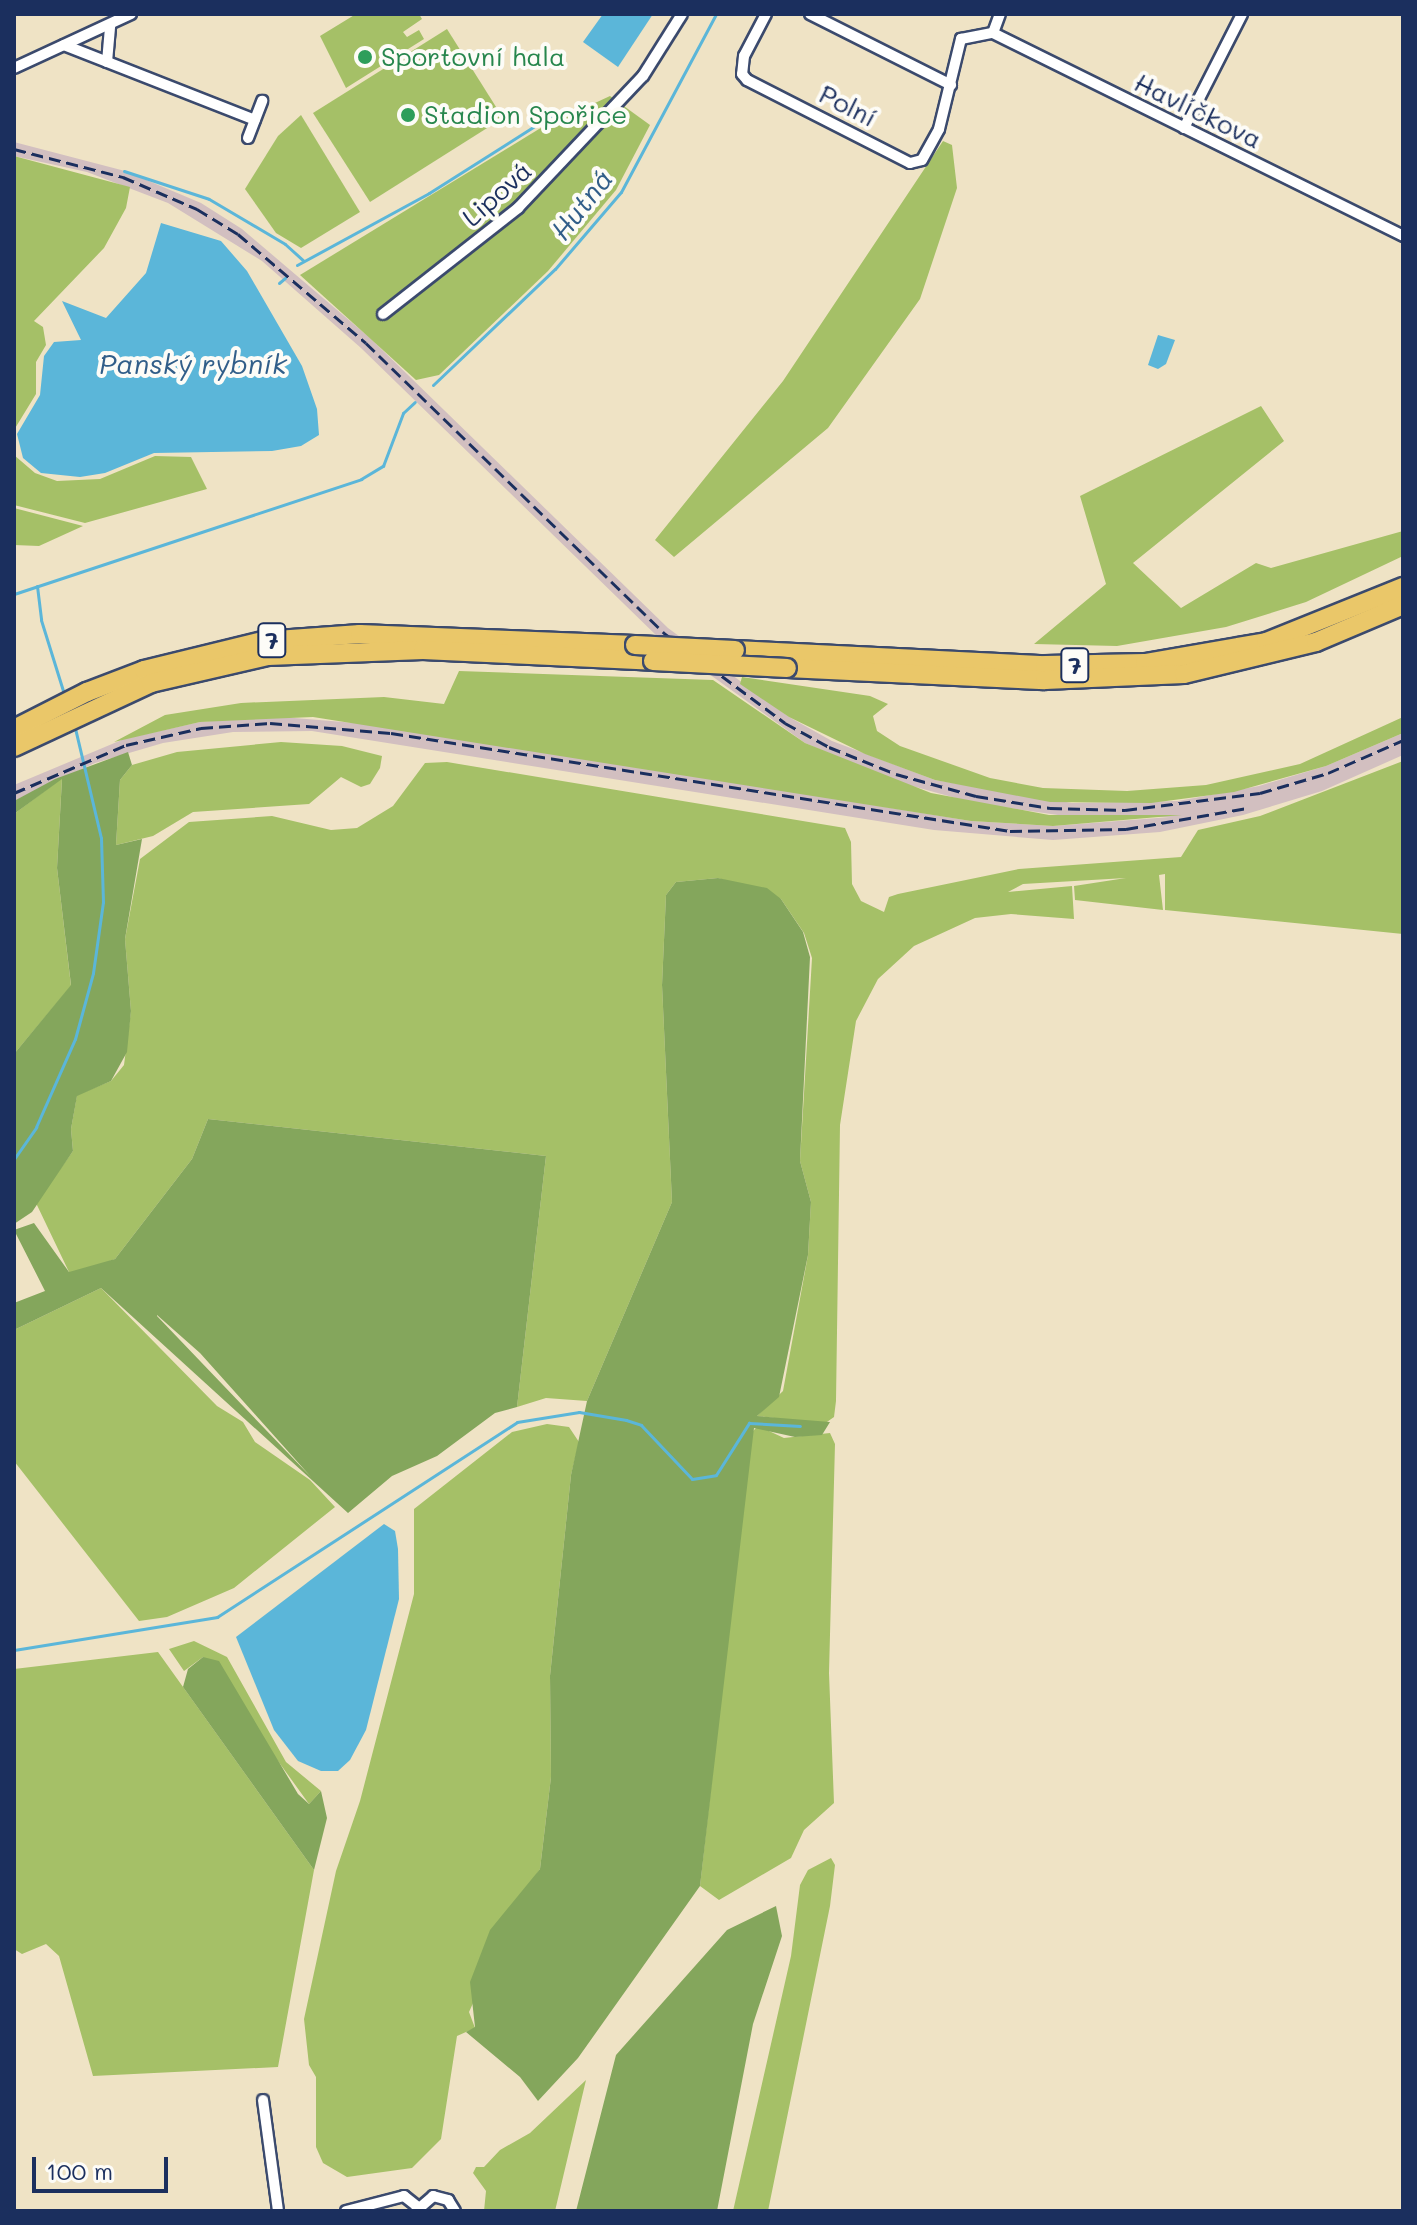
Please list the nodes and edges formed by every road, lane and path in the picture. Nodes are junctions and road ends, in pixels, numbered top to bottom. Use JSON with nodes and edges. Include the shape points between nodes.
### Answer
{"nodes":[{"id":1,"x":131,"y":14,"type":"edge"},
{"id":2,"x":682,"y":14,"type":"edge"},
{"id":3,"x":766,"y":14,"type":"edge"},
{"id":4,"x":810,"y":14,"type":"edge"},
{"id":5,"x":1000,"y":14,"type":"edge"},
{"id":6,"x":1242,"y":14,"type":"edge"},
{"id":7,"x":110,"y":24,"type":"junction"},
{"id":8,"x":993,"y":33,"type":"junction"},
{"id":9,"x":64,"y":45,"type":"junction"},
{"id":10,"x":107,"y":62,"type":"junction"},
{"id":11,"x":14,"y":68,"type":"edge"},
{"id":12,"x":951,"y":85,"type":"junction"},
{"id":13,"x":262,"y":101,"type":"dead end"},
{"id":14,"x":255,"y":120,"type":"junction"},
{"id":15,"x":1184,"y":128,"type":"junction"},
{"id":16,"x":248,"y":138,"type":"dead end"},
{"id":17,"x":1403,"y":236,"type":"edge"},
{"id":18,"x":383,"y":314,"type":"dead end"},
{"id":19,"x":1403,"y":587,"type":"edge"},
{"id":20,"x":1403,"y":605,"type":"edge"},
{"id":21,"x":87,"y":700,"type":"junction"},
{"id":22,"x":50,"y":718,"type":"junction"},
{"id":23,"x":14,"y":729,"type":"edge"},
{"id":24,"x":14,"y":747,"type":"edge"},
{"id":25,"x":263,"y":2100,"type":"dead end"},
{"id":26,"x":417,"y":2209,"type":"edge"},
{"id":27,"x":278,"y":2211,"type":"edge"},
{"id":28,"x":346,"y":2211,"type":"edge"},
{"id":29,"x":455,"y":2211,"type":"edge"}],
"edges":[{"from":1,"to":7,"type":"street"},
{"from":2,"to":18,"type":"street","name":"Lipová","via":[[643,76],[518,208]]},
{"from":3,"to":12,"type":"street","name":"Polní","via":[[744,56],[747,80],[910,163],[922,160],[932,144]]},
{"from":4,"to":12,"type":"street"},
{"from":5,"to":8,"type":"street"},
{"from":6,"to":15,"type":"street"},
{"from":7,"to":9,"type":"street"},
{"from":7,"to":10,"type":"street"},
{"from":8,"to":12,"type":"street","name":"Polní","via":[[961,39]]},
{"from":8,"to":15,"type":"street","name":"Havlíčkova"},
{"from":9,"to":10,"type":"street"},
{"from":9,"to":11,"type":"street"},
{"from":10,"to":14,"type":"street"},
{"from":13,"to":14,"type":"street"},
{"from":14,"to":16,"type":"street"},
{"from":15,"to":17,"type":"street","name":"Havlíčkova"},
{"from":19,"to":21,"type":"highway","number":"7","bridge":true,"via":[[1266,642],[1145,663],[1045,665],[308,636],[181,659]]},
{"from":20,"to":21,"type":"highway","number":"7","bridge":true,"via":[[1316,642],[1184,674],[1045,680],[423,650],[313,651],[186,673]]},
{"from":21,"to":22,"type":"highway","number":"7"},
{"from":22,"to":23,"type":"highway","number":"7"},
{"from":22,"to":24,"type":"highway","number":"7"},
{"from":25,"to":27,"type":"street"},
{"from":26,"to":28,"type":"street","via":[[404,2196]]},
{"from":26,"to":29,"type":"street","via":[[425,2199],[441,2197]]}]}
